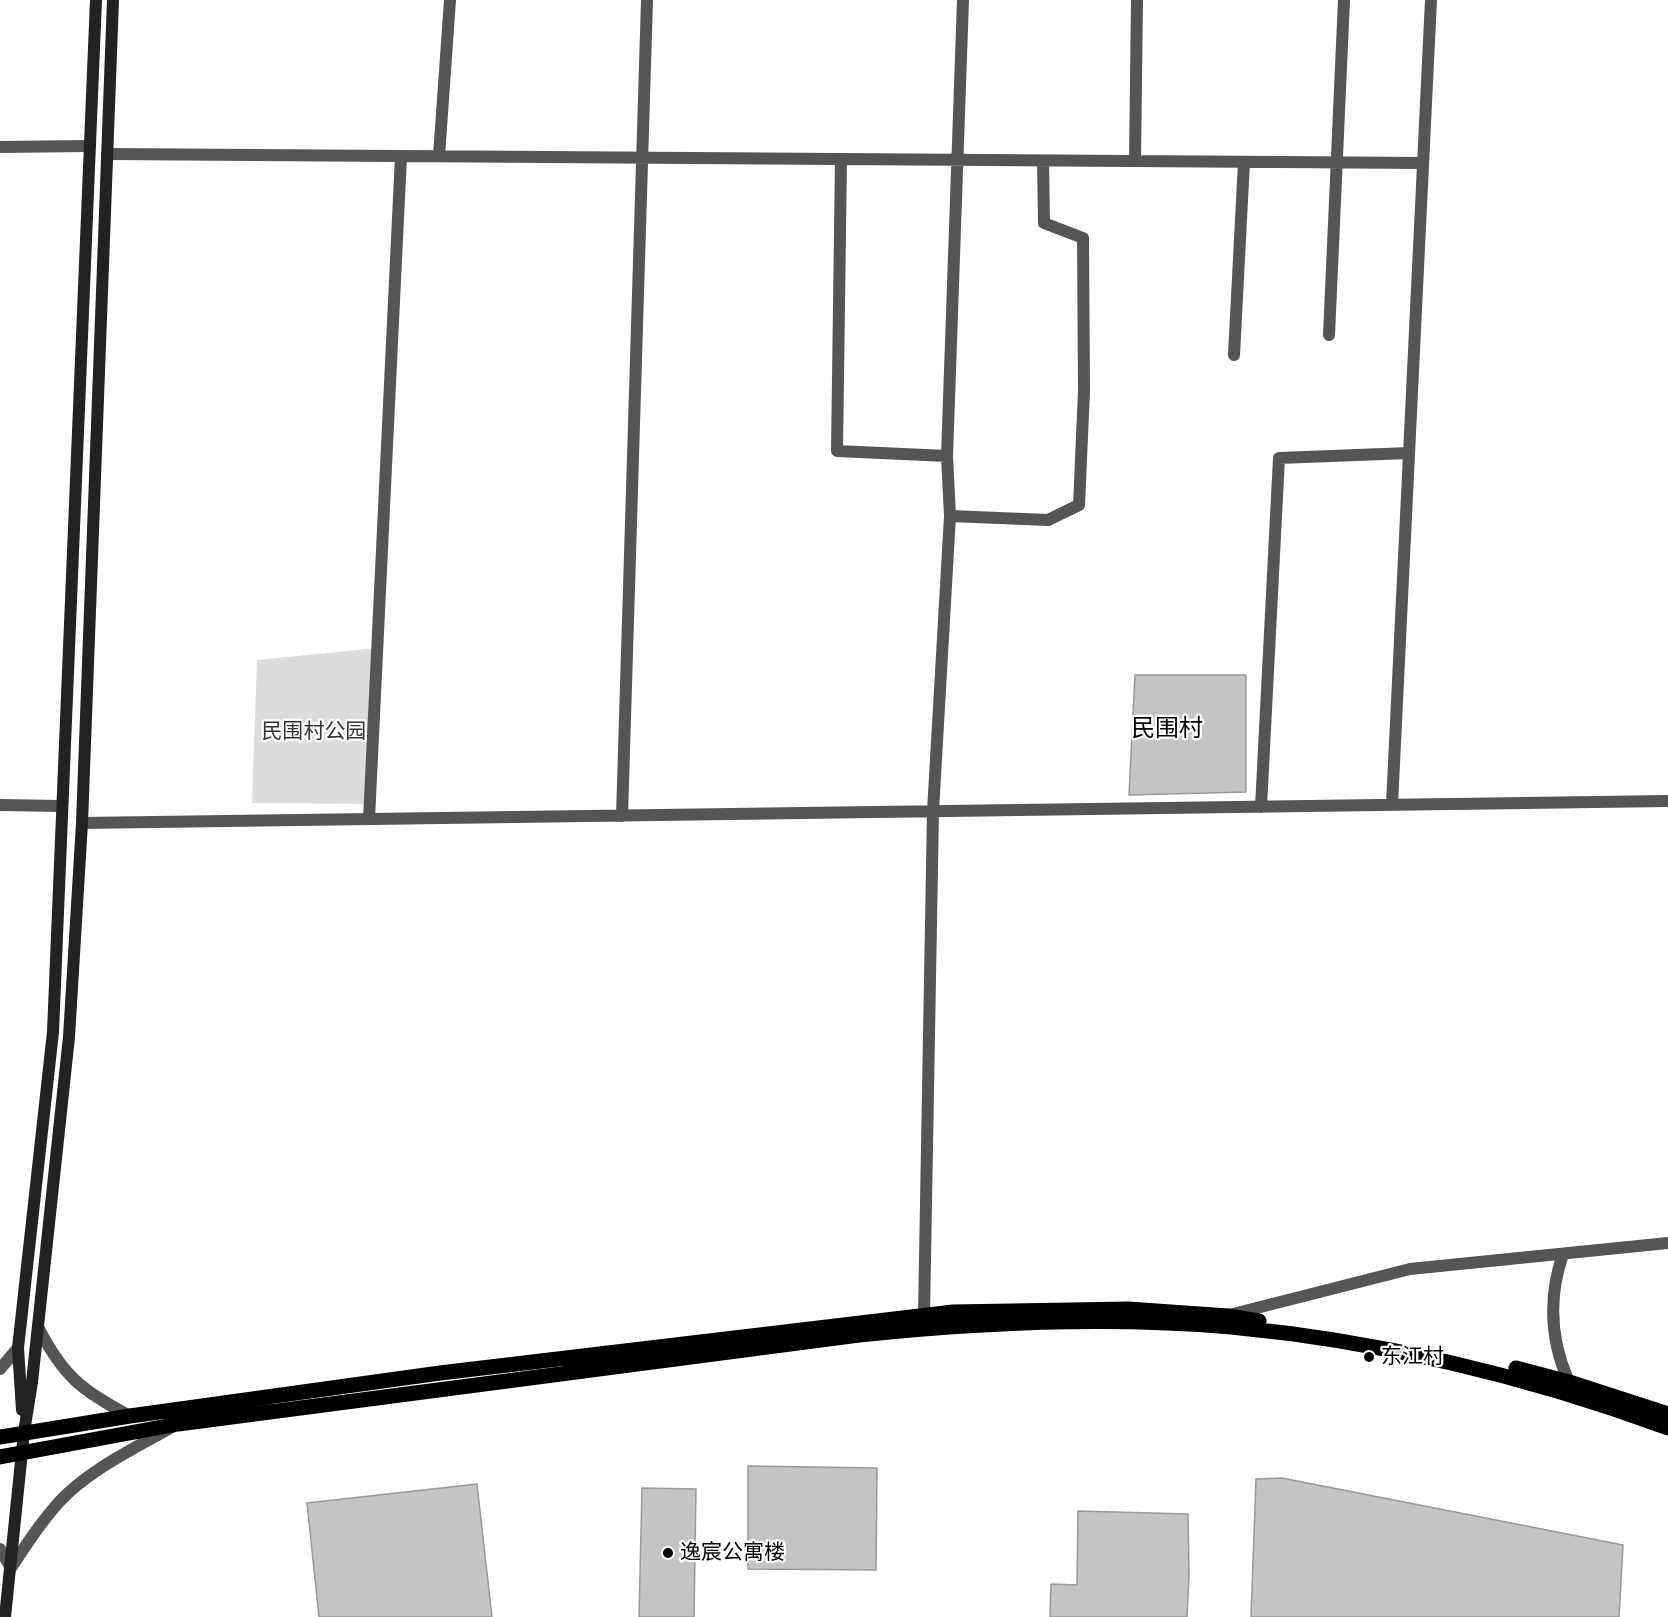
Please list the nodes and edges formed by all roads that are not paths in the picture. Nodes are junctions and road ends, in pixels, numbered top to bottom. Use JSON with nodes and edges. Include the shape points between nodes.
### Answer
{"nodes":[{"id":1,"x":96,"y":0,"type":"edge"},
{"id":2,"x":113,"y":0,"type":"edge"},
{"id":3,"x":450,"y":0,"type":"edge"},
{"id":4,"x":647,"y":0,"type":"edge"},
{"id":5,"x":963,"y":0,"type":"edge"},
{"id":6,"x":1137,"y":0,"type":"edge"},
{"id":7,"x":1344,"y":0,"type":"edge"},
{"id":8,"x":1431,"y":0,"type":"edge"},
{"id":9,"x":90,"y":146,"type":"junction"},
{"id":10,"x":0,"y":147,"type":"edge"},
{"id":11,"x":107,"y":154,"type":"junction"},
{"id":12,"x":401,"y":156,"type":"junction"},
{"id":13,"x":439,"y":156,"type":"junction"},
{"id":14,"x":643,"y":158,"type":"junction"},
{"id":15,"x":841,"y":159,"type":"junction"},
{"id":16,"x":957,"y":160,"type":"junction"},
{"id":17,"x":1043,"y":160,"type":"junction"},
{"id":18,"x":1135,"y":161,"type":"junction"},
{"id":19,"x":1244,"y":162,"type":"junction"},
{"id":20,"x":1336,"y":163,"type":"junction"},
{"id":21,"x":1423,"y":163,"type":"junction"},
{"id":22,"x":1329,"y":335,"type":"dead end"},
{"id":23,"x":1234,"y":355,"type":"dead end"},
{"id":24,"x":1409,"y":453,"type":"junction"},
{"id":25,"x":946,"y":456,"type":"junction"},
{"id":26,"x":950,"y":516,"type":"junction"},
{"id":27,"x":1668,"y":801,"type":"edge"},
{"id":28,"x":0,"y":805,"type":"edge"},
{"id":29,"x":1392,"y":805,"type":"junction"},
{"id":30,"x":62,"y":806,"type":"junction"},
{"id":31,"x":1261,"y":807,"type":"junction"},
{"id":32,"x":933,"y":811,"type":"junction"},
{"id":33,"x":622,"y":816,"type":"junction"},
{"id":34,"x":369,"y":819,"type":"junction"},
{"id":35,"x":82,"y":823,"type":"junction"},
{"id":36,"x":1668,"y":1243,"type":"edge"},
{"id":37,"x":1563,"y":1254,"type":"junction"},
{"id":38,"x":924,"y":1315,"type":"junction"},
{"id":39,"x":1228,"y":1316,"type":"junction"},
{"id":40,"x":38,"y":1327,"type":"junction"},
{"id":41,"x":18,"y":1348,"type":"junction"},
{"id":42,"x":0,"y":1369,"type":"edge"},
{"id":43,"x":1569,"y":1382,"type":"junction"},
{"id":44,"x":1668,"y":1414,"type":"edge"},
{"id":45,"x":130,"y":1416,"type":"junction"},
{"id":46,"x":178,"y":1424,"type":"junction"},
{"id":47,"x":1668,"y":1428,"type":"edge"},
{"id":48,"x":24,"y":1432,"type":"junction"},
{"id":49,"x":0,"y":1437,"type":"edge"},
{"id":50,"x":22,"y":1454,"type":"junction"},
{"id":51,"x":0,"y":1457,"type":"edge"},
{"id":52,"x":0,"y":1549,"type":"edge"},
{"id":53,"x":11,"y":1568,"type":"junction"},
{"id":54,"x":5,"y":1617,"type":"edge"}],
"edges":[{"from":1,"to":9,"type":"main road"},
{"from":2,"to":11,"type":"main road"},
{"from":3,"to":13,"type":"street"},
{"from":4,"to":14,"type":"street"},
{"from":5,"to":16,"type":"street"},
{"from":6,"to":18,"type":"street"},
{"from":7,"to":20,"type":"street"},
{"from":8,"to":21,"type":"street"},
{"from":9,"to":10,"type":"street"},
{"from":9,"to":30,"type":"main road"},
{"from":11,"to":12,"type":"street"},
{"from":11,"to":35,"type":"main road"},
{"from":12,"to":13,"type":"street"},
{"from":12,"to":34,"type":"street"},
{"from":13,"to":14,"type":"street"},
{"from":14,"to":15,"type":"street"},
{"from":14,"to":33,"type":"street"},
{"from":15,"to":16,"type":"street"},
{"from":15,"to":25,"type":"street","via":[[837,451]]},
{"from":16,"to":17,"type":"street"},
{"from":16,"to":25,"type":"street"},
{"from":17,"to":18,"type":"street"},
{"from":17,"to":26,"type":"street","via":[[1044,224],[1083,238],[1084,391],[1079,506],[1048,520]]},
{"from":18,"to":19,"type":"street"},
{"from":19,"to":20,"type":"street"},
{"from":19,"to":23,"type":"street"},
{"from":20,"to":21,"type":"street"},
{"from":20,"to":22,"type":"street"},
{"from":21,"to":24,"type":"street"},
{"from":24,"to":29,"type":"street"},
{"from":24,"to":31,"type":"street","via":[[1279,458]]},
{"from":25,"to":26,"type":"street"},
{"from":26,"to":32,"type":"street"},
{"from":27,"to":29,"type":"street"},
{"from":28,"to":30,"type":"street"},
{"from":29,"to":31,"type":"street"},
{"from":30,"to":41,"type":"main road","via":[[53,1032]]},
{"from":31,"to":32,"type":"street"},
{"from":32,"to":33,"type":"street"},
{"from":32,"to":38,"type":"street"},
{"from":33,"to":34,"type":"street"},
{"from":34,"to":35,"type":"street"},
{"from":35,"to":40,"type":"main road","via":[[69,1037]]},
{"from":36,"to":37,"type":"street"},
{"from":37,"to":39,"type":"street","via":[[1410,1269]]},
{"from":37,"to":43,"type":"street","via":[[1554,1288],[1553,1323],[1558,1353]]},
{"from":38,"to":39,"type":"main road","via":[[1128,1310]]},
{"from":38,"to":45,"type":"main road","via":[[440,1373]]},
{"from":39,"to":43,"type":"main road","via":[[1480,1359]]},
{"from":40,"to":45,"type":"street","via":[[61,1367],[81,1387]]},
{"from":40,"to":48,"type":"main road"},
{"from":41,"to":42,"type":"street"},
{"from":41,"to":48,"type":"main road"},
{"from":43,"to":44,"type":"main road"},
{"from":45,"to":48,"type":"main road"},
{"from":46,"to":47,"type":"main road","via":[[859,1335],[959,1326],[1095,1322],[1230,1327],[1356,1344],[1522,1381]]},
{"from":46,"to":50,"type":"main road"},
{"from":46,"to":53,"type":"street","via":[[93,1474],[61,1500]]},
{"from":48,"to":49,"type":"main road"},
{"from":48,"to":50,"type":"main road"},
{"from":50,"to":51,"type":"main road"},
{"from":50,"to":53,"type":"main road"},
{"from":52,"to":53,"type":"street"},
{"from":53,"to":54,"type":"main road"}]}
